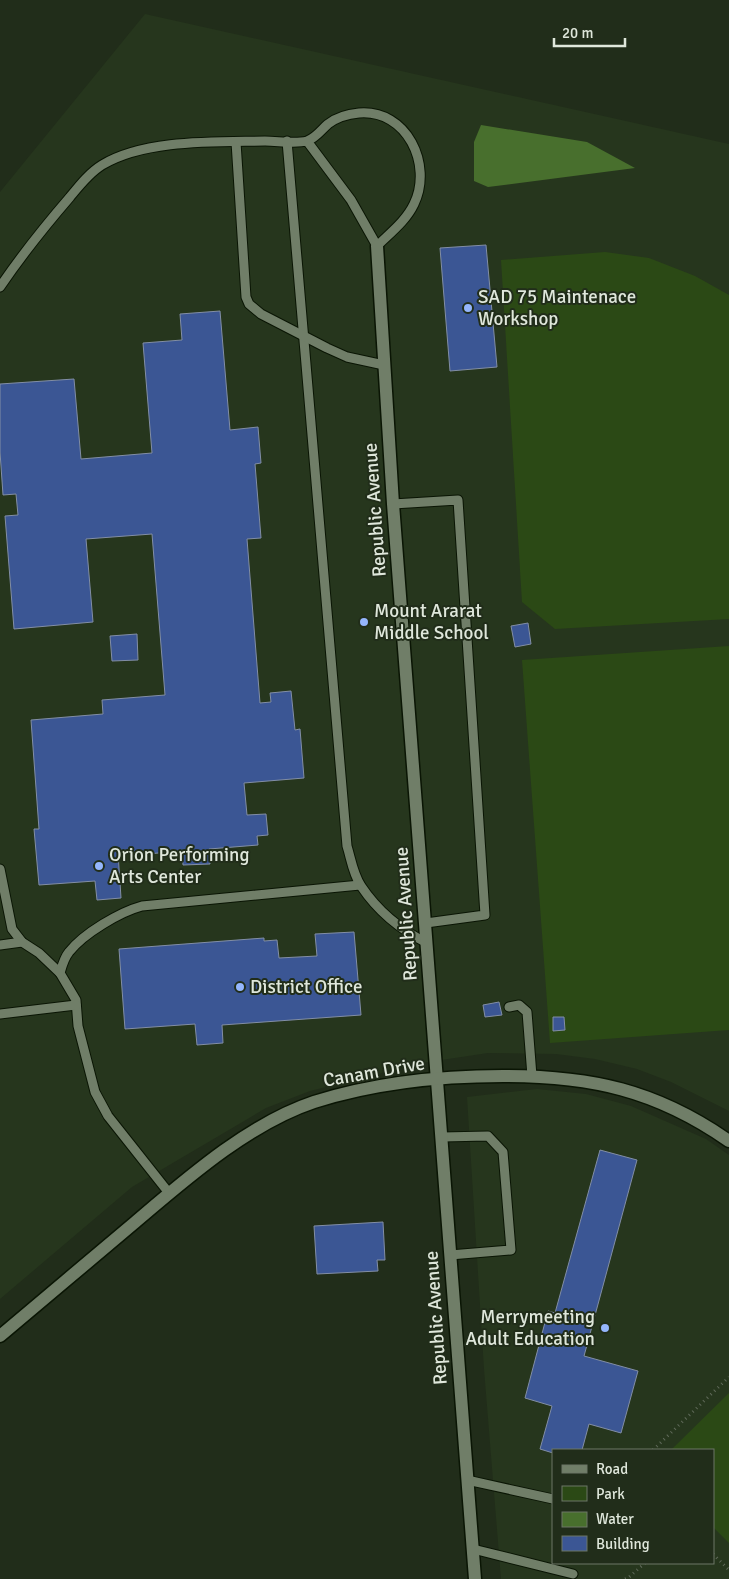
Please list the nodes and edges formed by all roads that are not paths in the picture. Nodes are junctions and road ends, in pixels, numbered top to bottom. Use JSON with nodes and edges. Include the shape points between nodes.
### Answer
{"nodes":[{"id":1,"x":287,"y":141,"type":"junction"},
{"id":2,"x":307,"y":141,"type":"junction"},
{"id":3,"x":236,"y":142,"type":"junction"},
{"id":4,"x":376,"y":246,"type":"junction"},
{"id":5,"x":0,"y":287,"type":"edge"},
{"id":6,"x":304,"y":336,"type":"junction"},
{"id":7,"x":384,"y":365,"type":"junction"},
{"id":8,"x":393,"y":504,"type":"junction"},
{"id":9,"x":0,"y":869,"type":"edge"},
{"id":10,"x":360,"y":885,"type":"junction"},
{"id":11,"x":426,"y":923,"type":"junction"},
{"id":12,"x":22,"y":942,"type":"junction"},
{"id":13,"x":427,"y":943,"type":"junction"},
{"id":14,"x":0,"y":945,"type":"edge"},
{"id":15,"x":60,"y":974,"type":"junction"},
{"id":16,"x":76,"y":1005,"type":"junction"},
{"id":17,"x":509,"y":1007,"type":"dead end"},
{"id":18,"x":0,"y":1014,"type":"edge"},
{"id":19,"x":532,"y":1076,"type":"junction"},
{"id":20,"x":437,"y":1080,"type":"junction"},
{"id":21,"x":442,"y":1137,"type":"junction"},
{"id":22,"x":729,"y":1141,"type":"edge"},
{"id":23,"x":170,"y":1193,"type":"junction"},
{"id":24,"x":450,"y":1254,"type":"junction"},
{"id":25,"x":0,"y":1336,"type":"edge"},
{"id":26,"x":467,"y":1480,"type":"junction"},
{"id":27,"x":552,"y":1499,"type":"edge"},
{"id":28,"x":473,"y":1549,"type":"junction"},
{"id":29,"x":573,"y":1574,"type":"dead end"},
{"id":30,"x":475,"y":1579,"type":"edge"}],
"edges":[{"from":1,"to":2,"type":"lane"},
{"from":1,"to":3,"type":"lane"},
{"from":1,"to":6,"type":"lane"},
{"from":2,"to":4,"type":"lane","via":[[351,200]]},
{"from":2,"to":4,"type":"lane","via":[[343,115],[360,112],[376,114],[394,122],[411,140],[420,163],[420,191],[406,218]]},
{"from":3,"to":5,"type":"lane","via":[[162,147],[133,152],[100,165],[58,211]]},
{"from":3,"to":6,"type":"lane","via":[[246,297],[261,314]]},
{"from":4,"to":7,"type":"street","name":"Republic Avenue"},
{"from":6,"to":7,"type":"lane","via":[[347,357]]},
{"from":6,"to":10,"type":"lane","via":[[347,846]]},
{"from":7,"to":8,"type":"street","name":"Republic Avenue"},
{"from":8,"to":11,"type":"street","name":"Republic Avenue"},
{"from":8,"to":11,"type":"lane","via":[[458,500],[485,915]]},
{"from":9,"to":12,"type":"lane","via":[[12,929]]},
{"from":10,"to":13,"type":"lane","via":[[392,921]]},
{"from":10,"to":15,"type":"lane","via":[[126,910],[70,951]]},
{"from":11,"to":13,"type":"street","name":"Republic Avenue"},
{"from":12,"to":14,"type":"lane"},
{"from":12,"to":15,"type":"lane","via":[[39,953]]},
{"from":13,"to":20,"type":"street","name":"Republic Avenue"},
{"from":15,"to":16,"type":"lane"},
{"from":16,"to":18,"type":"lane"},
{"from":16,"to":23,"type":"lane","via":[[78,1026],[95,1092],[108,1116]]},
{"from":17,"to":19,"type":"lane","via":[[519,1005],[527,1012]]},
{"from":19,"to":20,"type":"street","name":"Canam Drive"},
{"from":19,"to":22,"type":"street","name":"Canam Drive","via":[[619,1087],[697,1120]]},
{"from":20,"to":21,"type":"street","name":"Republic Avenue"},
{"from":20,"to":23,"type":"street","name":"Canam Drive","via":[[356,1091],[313,1103],[215,1157]]},
{"from":21,"to":24,"type":"street","name":"Republic Avenue"},
{"from":21,"to":24,"type":"lane","via":[[488,1136],[503,1152],[511,1250]]},
{"from":23,"to":25,"type":"street","name":"Canam Drive"},
{"from":24,"to":26,"type":"street","name":"Republic Avenue"},
{"from":26,"to":27,"type":"lane"},
{"from":26,"to":28,"type":"street","name":"Republic Avenue"},
{"from":28,"to":29,"type":"lane"},
{"from":28,"to":30,"type":"street","name":"Republic Avenue"}]}
